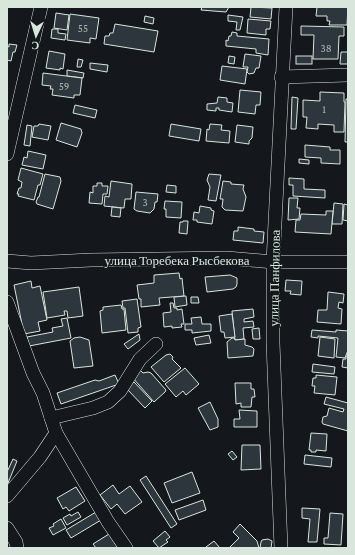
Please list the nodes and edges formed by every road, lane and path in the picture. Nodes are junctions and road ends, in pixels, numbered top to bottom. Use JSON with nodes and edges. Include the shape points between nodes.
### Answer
{"nodes":[{"id":1,"x":41,"y":7,"type":"edge"},
{"id":2,"x":286,"y":7,"type":"edge"},
{"id":3,"x":348,"y":75,"type":"edge"},
{"id":4,"x":281,"y":77,"type":"junction"},
{"id":5,"x":7,"y":154,"type":"edge"},
{"id":6,"x":7,"y":261,"type":"edge"},
{"id":7,"x":273,"y":262,"type":"junction"},
{"id":8,"x":348,"y":262,"type":"edge"},
{"id":9,"x":7,"y":302,"type":"edge"},
{"id":10,"x":156,"y":344,"type":"dead end"},
{"id":11,"x":51,"y":418,"type":"junction"},
{"id":12,"x":56,"y":433,"type":"junction"},
{"id":13,"x":7,"y":496,"type":"edge"},
{"id":14,"x":7,"y":528,"type":"edge"},
{"id":15,"x":17,"y":548,"type":"edge"},
{"id":16,"x":126,"y":548,"type":"edge"},
{"id":17,"x":285,"y":548,"type":"edge"}],
"edges":[{"from":1,"to":5,"type":"street"},
{"from":2,"to":4,"type":"street","name":"улица Панфилова"},
{"from":3,"to":4,"type":"street"},
{"from":4,"to":7,"type":"street","name":"улица Панфилова"},
{"from":6,"to":7,"type":"street","name":"улица Торебека Рысбекова","via":[[31,263],[227,258]]},
{"from":7,"to":8,"type":"street","name":"улица Торебека Рысбекова"},
{"from":7,"to":17,"type":"street","name":"улица Панфилова","via":[[273,343]]},
{"from":9,"to":11,"type":"street"},
{"from":10,"to":11,"type":"street","via":[[140,359],[120,391],[108,402]]},
{"from":11,"to":12,"type":"street"},
{"from":12,"to":13,"type":"street","via":[[40,457]]},
{"from":12,"to":16,"type":"street"},
{"from":14,"to":15,"type":"street"}]}
